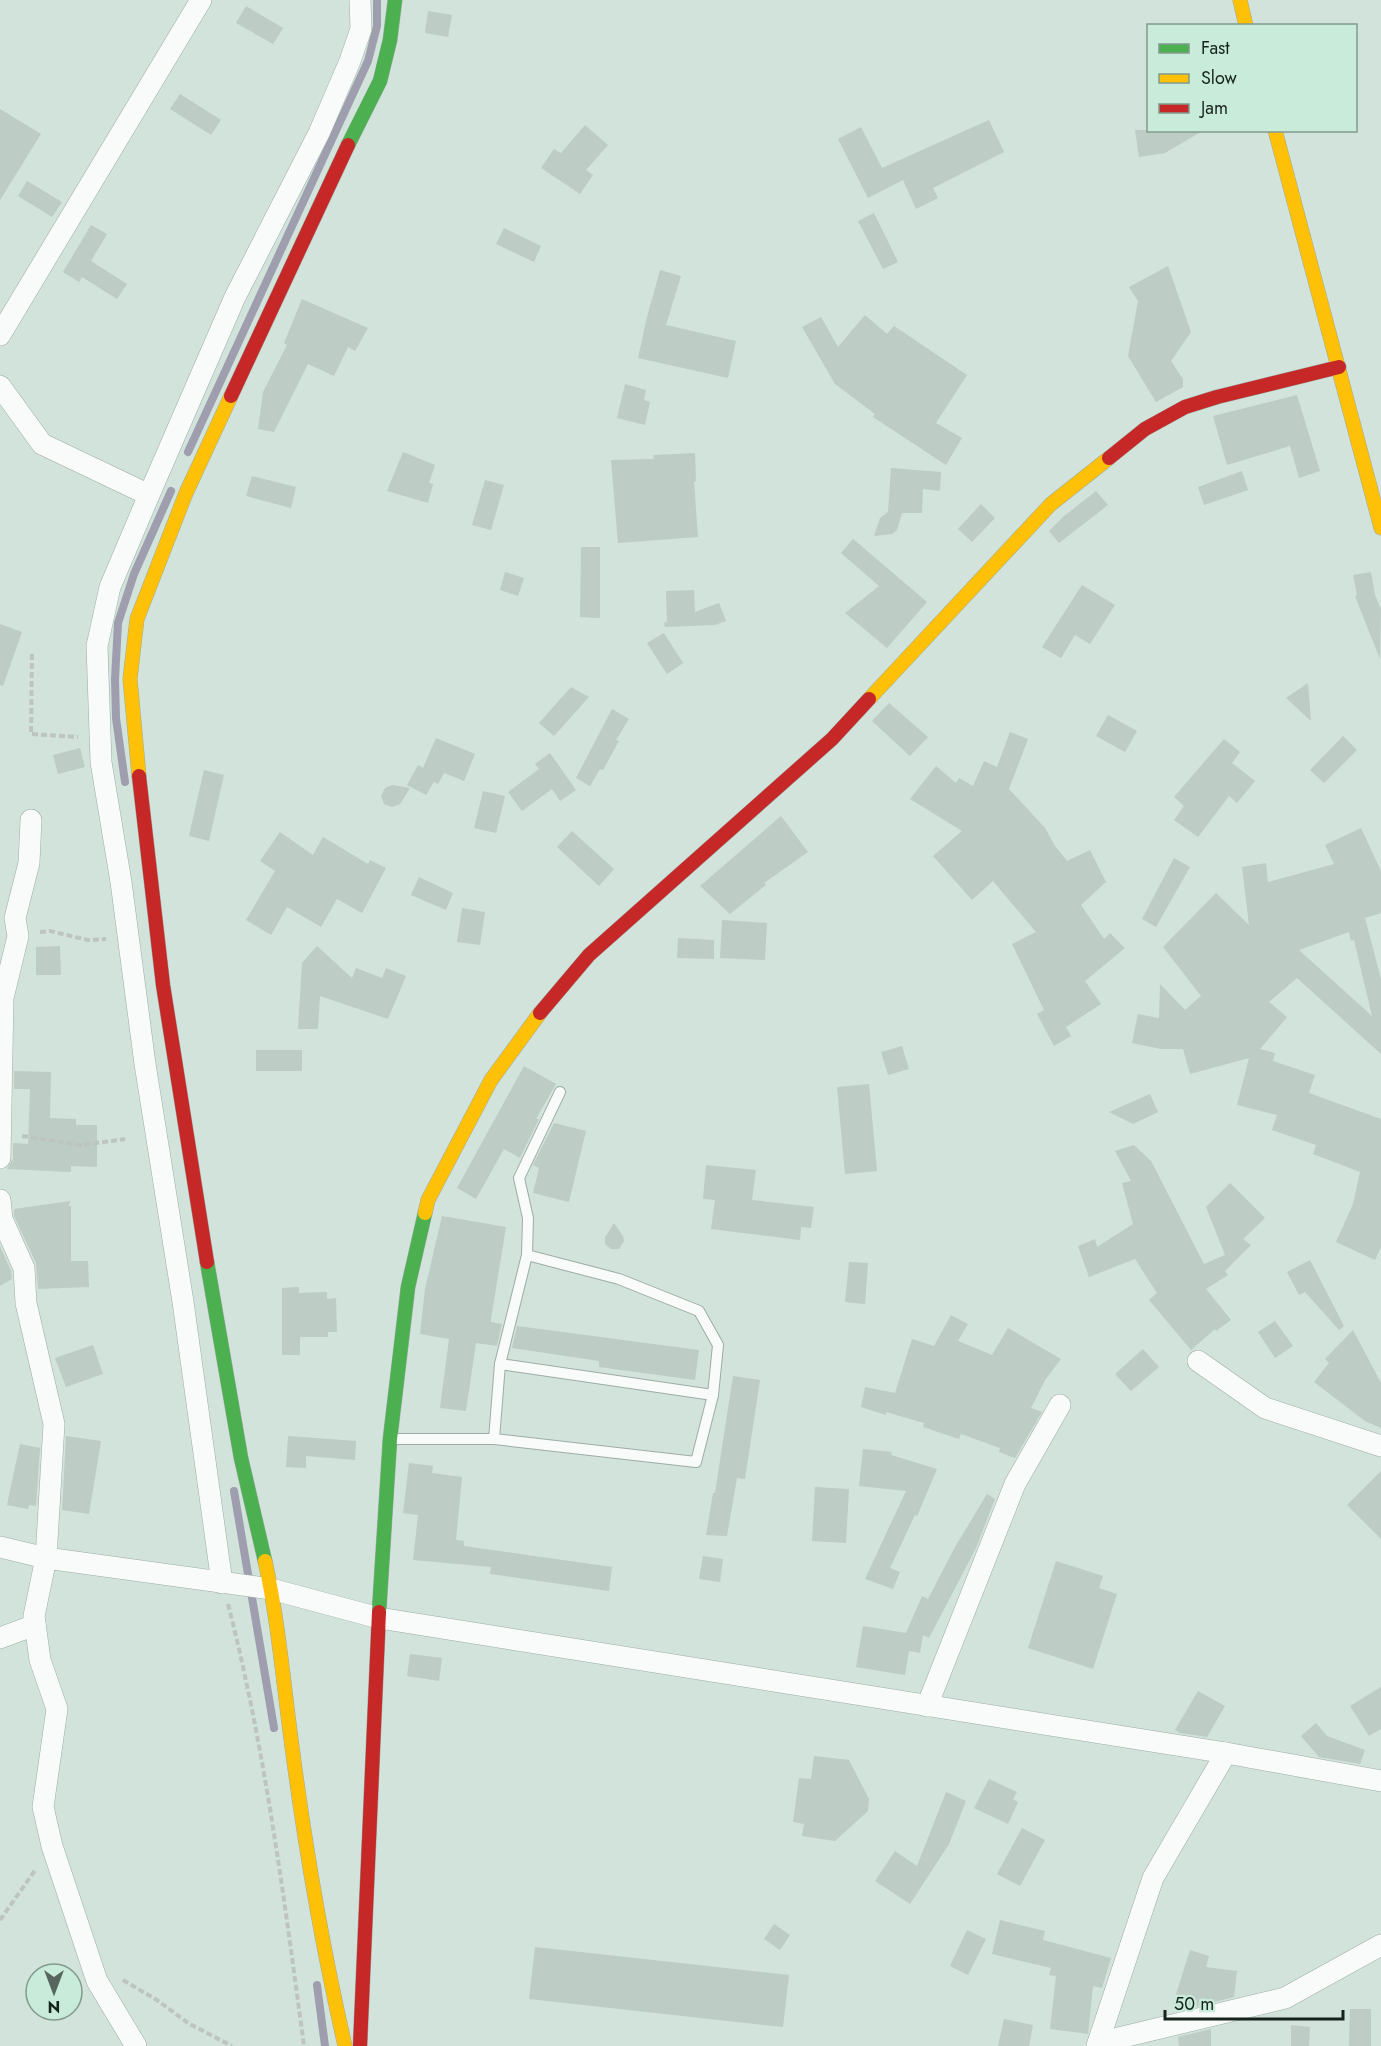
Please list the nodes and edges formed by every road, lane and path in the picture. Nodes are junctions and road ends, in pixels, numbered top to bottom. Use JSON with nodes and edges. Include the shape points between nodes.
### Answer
{"nodes":[{"id":1,"x":201,"y":0,"type":"edge"},
{"id":2,"x":360,"y":0,"type":"edge"},
{"id":3,"x":395,"y":0,"type":"edge"},
{"id":4,"x":1240,"y":0,"type":"edge"},
{"id":5,"x":1246,"y":24,"type":"edge"},
{"id":6,"x":1276,"y":132,"type":"edge"},
{"id":7,"x":0,"y":335,"type":"edge"},
{"id":8,"x":1339,"y":367,"type":"junction"},
{"id":9,"x":0,"y":386,"type":"edge"},
{"id":10,"x":149,"y":495,"type":"junction"},
{"id":11,"x":1381,"y":528,"type":"edge"},
{"id":12,"x":32,"y":654,"type":"dead end"},
{"id":13,"x":99,"y":739,"type":"junction"},
{"id":14,"x":31,"y":820,"type":"dead end"},
{"id":15,"x":0,"y":923,"type":"edge"},
{"id":16,"x":18,"y":936,"type":"junction"},
{"id":17,"x":128,"y":938,"type":"junction"},
{"id":18,"x":560,"y":1092,"type":"dead end"},
{"id":19,"x":1,"y":1133,"type":"edge"},
{"id":20,"x":125,"y":1139,"type":"dead end"},
{"id":21,"x":0,"y":1158,"type":"edge"},
{"id":22,"x":0,"y":1200,"type":"edge"},
{"id":23,"x":527,"y":1255,"type":"junction"},
{"id":24,"x":1198,"y":1361,"type":"dead end"},
{"id":25,"x":500,"y":1364,"type":"junction"},
{"id":26,"x":712,"y":1395,"type":"junction"},
{"id":27,"x":1060,"y":1405,"type":"dead end"},
{"id":28,"x":390,"y":1439,"type":"junction"},
{"id":29,"x":494,"y":1439,"type":"junction"},
{"id":30,"x":1381,"y":1446,"type":"edge"},
{"id":31,"x":0,"y":1547,"type":"edge"},
{"id":32,"x":46,"y":1558,"type":"junction"},
{"id":33,"x":222,"y":1583,"type":"junction"},
{"id":34,"x":271,"y":1588,"type":"junction"},
{"id":35,"x":379,"y":1618,"type":"junction"},
{"id":36,"x":35,"y":1625,"type":"junction"},
{"id":37,"x":0,"y":1638,"type":"edge"},
{"id":38,"x":927,"y":1706,"type":"junction"},
{"id":39,"x":1226,"y":1753,"type":"junction"},
{"id":40,"x":1381,"y":1781,"type":"edge"},
{"id":41,"x":52,"y":1846,"type":"junction"},
{"id":42,"x":0,"y":1920,"type":"edge"},
{"id":43,"x":1381,"y":1945,"type":"edge"},
{"id":44,"x":98,"y":1981,"type":"junction"},
{"id":45,"x":1098,"y":2044,"type":"edge"},
{"id":46,"x":136,"y":2046,"type":"edge"},
{"id":47,"x":232,"y":2046,"type":"edge"},
{"id":48,"x":303,"y":2046,"type":"edge"},
{"id":49,"x":345,"y":2046,"type":"edge"},
{"id":50,"x":360,"y":2046,"type":"edge"}],
"edges":[{"from":1,"to":7,"type":"street"},
{"from":2,"to":10,"type":"street","via":[[361,29],[319,133],[236,297]]},
{"from":3,"to":34,"type":"street","via":[[380,81],[186,493],[137,620],[130,679],[163,985],[241,1458]]},
{"from":4,"to":5,"type":"street"},
{"from":6,"to":8,"type":"street"},
{"from":8,"to":11,"type":"street"},
{"from":8,"to":28,"type":"street","via":[[1206,400],[1145,429],[1051,504],[832,739],[589,955],[491,1080],[428,1200],[408,1287]]},
{"from":9,"to":10,"type":"street","via":[[42,444]]},
{"from":10,"to":13,"type":"street","via":[[110,587],[97,646]]},
{"from":12,"to":13,"type":"path","via":[[31,734]]},
{"from":13,"to":17,"type":"street"},
{"from":14,"to":16,"type":"street","via":[[29,863],[15,918]]},
{"from":15,"to":16,"type":"street"},
{"from":16,"to":17,"type":"path","via":[[50,931],[88,940]]},
{"from":16,"to":19,"type":"street","via":[[3,998]]},
{"from":17,"to":33,"type":"street"},
{"from":18,"to":23,"type":"lane","via":[[519,1178],[528,1218]]},
{"from":19,"to":20,"type":"path","via":[[82,1145]]},
{"from":19,"to":21,"type":"street"},
{"from":22,"to":32,"type":"street","via":[[2,1219],[24,1268],[26,1303],[54,1424]]},
{"from":23,"to":25,"type":"lane"},
{"from":23,"to":26,"type":"lane","via":[[619,1280],[699,1311],[718,1345]]},
{"from":24,"to":30,"type":"street","via":[[1264,1408]]},
{"from":25,"to":26,"type":"lane"},
{"from":25,"to":29,"type":"lane"},
{"from":26,"to":29,"type":"lane","via":[[696,1462]]},
{"from":27,"to":38,"type":"street","via":[[1015,1484]]},
{"from":28,"to":29,"type":"lane"},
{"from":28,"to":35,"type":"street"},
{"from":31,"to":32,"type":"street"},
{"from":32,"to":33,"type":"street"},
{"from":32,"to":36,"type":"street"},
{"from":33,"to":34,"type":"street"},
{"from":33,"to":48,"type":"path","via":[[243,1664],[281,1872]]},
{"from":34,"to":35,"type":"street"},
{"from":34,"to":49,"type":"street","via":[[294,1768],[327,1966]]},
{"from":35,"to":38,"type":"street"},
{"from":35,"to":50,"type":"street"},
{"from":36,"to":37,"type":"street"},
{"from":36,"to":41,"type":"street","via":[[40,1660],[57,1709],[44,1807]]},
{"from":38,"to":39,"type":"street"},
{"from":39,"to":40,"type":"street"},
{"from":39,"to":45,"type":"street","via":[[1153,1878]]},
{"from":41,"to":42,"type":"path"},
{"from":41,"to":44,"type":"street"},
{"from":43,"to":45,"type":"street","via":[[1285,1998]]},
{"from":44,"to":46,"type":"street"},
{"from":44,"to":47,"type":"path","via":[[111,1976],[130,1983],[188,2023]]}]}
